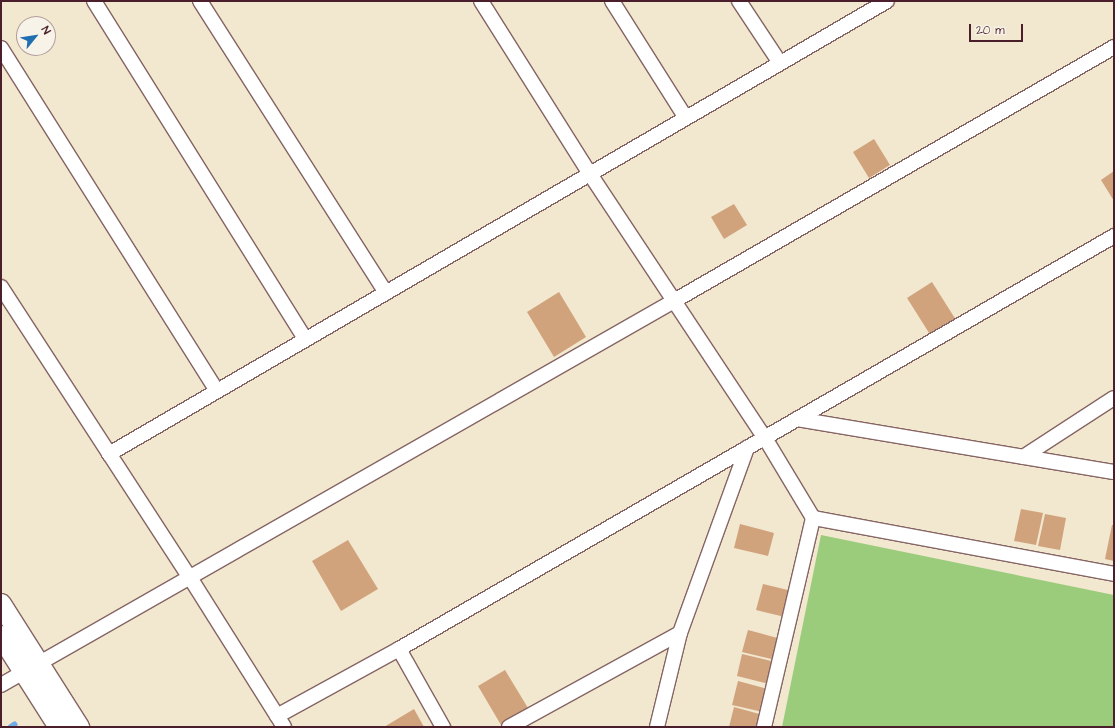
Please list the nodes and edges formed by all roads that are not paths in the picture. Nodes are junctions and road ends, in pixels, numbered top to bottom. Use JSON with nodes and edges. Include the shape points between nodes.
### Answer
{"nodes":[{"id":1,"x":94,"y":1,"type":"edge"},
{"id":2,"x":200,"y":1,"type":"edge"},
{"id":3,"x":481,"y":1,"type":"edge"},
{"id":4,"x":612,"y":1,"type":"edge"},
{"id":5,"x":739,"y":1,"type":"edge"},
{"id":6,"x":878,"y":3,"type":"edge"},
{"id":7,"x":1114,"y":47,"type":"edge"},
{"id":8,"x":1,"y":48,"type":"edge"},
{"id":9,"x":780,"y":64,"type":"junction"},
{"id":10,"x":686,"y":118,"type":"junction"},
{"id":11,"x":590,"y":174,"type":"junction"},
{"id":12,"x":1114,"y":236,"type":"edge"},
{"id":13,"x":1,"y":287,"type":"edge"},
{"id":14,"x":386,"y":293,"type":"junction"},
{"id":15,"x":674,"y":301,"type":"junction"},
{"id":16,"x":305,"y":340,"type":"junction"},
{"id":17,"x":217,"y":391,"type":"junction"},
{"id":18,"x":1114,"y":398,"type":"edge"},
{"id":19,"x":797,"y":419,"type":"junction"},
{"id":20,"x":765,"y":438,"type":"junction"},
{"id":21,"x":747,"y":448,"type":"junction"},
{"id":22,"x":109,"y":454,"type":"junction"},
{"id":23,"x":1023,"y":456,"type":"junction"},
{"id":24,"x":1114,"y":472,"type":"edge"},
{"id":25,"x":812,"y":518,"type":"junction"},
{"id":26,"x":1114,"y":574,"type":"edge"},
{"id":27,"x":189,"y":576,"type":"junction"},
{"id":28,"x":1,"y":604,"type":"edge"},
{"id":29,"x":680,"y":633,"type":"junction"},
{"id":30,"x":1,"y":636,"type":"edge"},
{"id":31,"x":399,"y":649,"type":"junction"},
{"id":32,"x":31,"y":667,"type":"junction"},
{"id":33,"x":1,"y":685,"type":"edge"},
{"id":34,"x":280,"y":722,"type":"edge"},
{"id":35,"x":59,"y":727,"type":"edge"},
{"id":36,"x":79,"y":727,"type":"edge"},
{"id":37,"x":443,"y":727,"type":"edge"},
{"id":38,"x":509,"y":727,"type":"edge"},
{"id":39,"x":657,"y":727,"type":"edge"},
{"id":40,"x":764,"y":727,"type":"edge"}],
"edges":[{"from":1,"to":16,"type":"street"},
{"from":2,"to":14,"type":"street"},
{"from":3,"to":11,"type":"street"},
{"from":4,"to":10,"type":"street"},
{"from":5,"to":9,"type":"street"},
{"from":6,"to":9,"type":"street"},
{"from":7,"to":15,"type":"street"},
{"from":8,"to":17,"type":"street"},
{"from":9,"to":10,"type":"street"},
{"from":10,"to":11,"type":"street"},
{"from":11,"to":14,"type":"street"},
{"from":11,"to":15,"type":"street"},
{"from":12,"to":19,"type":"street"},
{"from":13,"to":22,"type":"street"},
{"from":14,"to":16,"type":"street"},
{"from":15,"to":20,"type":"street"},
{"from":15,"to":27,"type":"street"},
{"from":16,"to":17,"type":"street"},
{"from":17,"to":22,"type":"street"},
{"from":18,"to":23,"type":"street"},
{"from":19,"to":20,"type":"street"},
{"from":19,"to":23,"type":"street"},
{"from":20,"to":21,"type":"street"},
{"from":20,"to":25,"type":"street"},
{"from":21,"to":29,"type":"street"},
{"from":21,"to":31,"type":"street"},
{"from":22,"to":27,"type":"street"},
{"from":23,"to":24,"type":"street"},
{"from":25,"to":26,"type":"street"},
{"from":25,"to":40,"type":"street"},
{"from":27,"to":32,"type":"street"},
{"from":27,"to":34,"type":"street"},
{"from":28,"to":32,"type":"street"},
{"from":29,"to":38,"type":"street"},
{"from":29,"to":39,"type":"street"},
{"from":30,"to":32,"type":"street"},
{"from":31,"to":34,"type":"street"},
{"from":31,"to":37,"type":"street"},
{"from":32,"to":33,"type":"street"},
{"from":32,"to":35,"type":"street"},
{"from":32,"to":36,"type":"street"}]}
